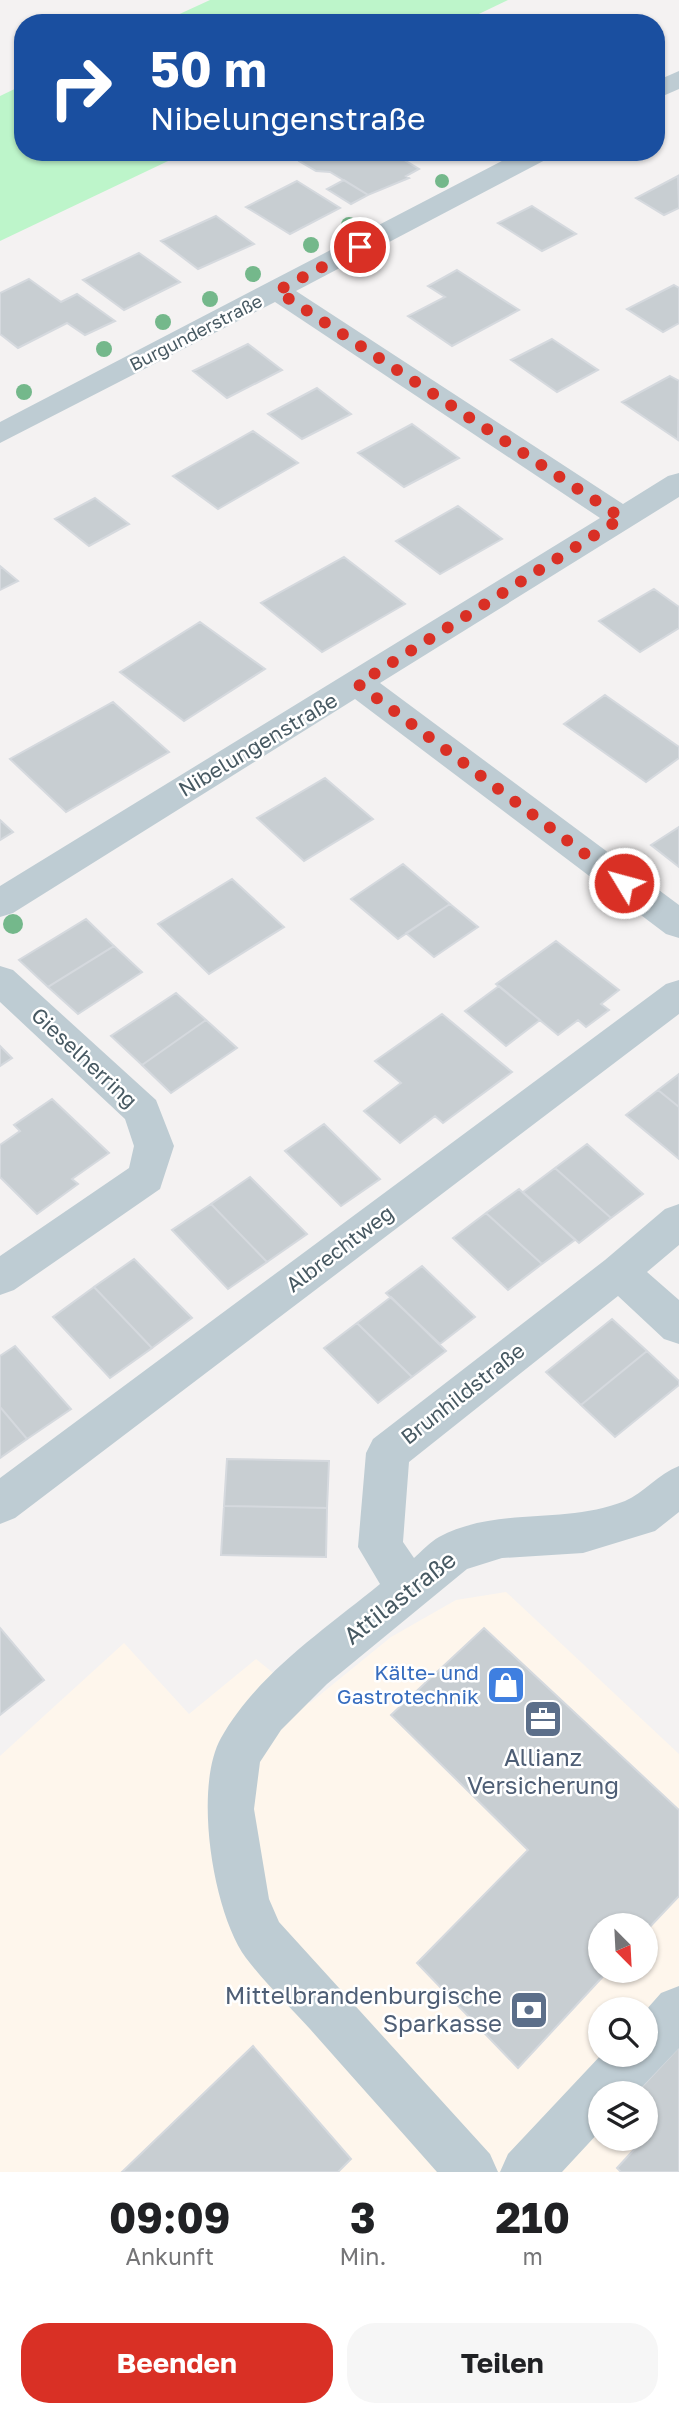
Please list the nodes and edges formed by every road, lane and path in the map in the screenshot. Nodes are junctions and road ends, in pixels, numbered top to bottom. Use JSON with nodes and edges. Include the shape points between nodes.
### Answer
{"nodes":[{"id":1,"x":523,"y":161,"type":"edge"},
{"id":2,"x":277,"y":291,"type":"junction"},
{"id":3,"x":0,"y":434,"type":"edge"},
{"id":4,"x":679,"y":483,"type":"edge"},
{"id":5,"x":622,"y":518,"type":"junction"},
{"id":6,"x":358,"y":684,"type":"junction"},
{"id":7,"x":0,"y":903,"type":"edge"},
{"id":8,"x":679,"y":924,"type":"edge"},
{"id":9,"x":0,"y":980,"type":"edge"},
{"id":10,"x":679,"y":995,"type":"edge"},
{"id":11,"x":679,"y":1221,"type":"edge"},
{"id":12,"x":619,"y":1272,"type":"junction"},
{"id":13,"x":0,"y":1278,"type":"edge"},
{"id":14,"x":679,"y":1326,"type":"edge"},
{"id":15,"x":679,"y":1486,"type":"edge"},
{"id":16,"x":0,"y":1504,"type":"edge"},
{"id":17,"x":409,"y":1588,"type":"junction"},
{"id":18,"x":679,"y":2011,"type":"edge"},
{"id":19,"x":658,"y":2033,"type":"edge"},
{"id":20,"x":626,"y":2067,"type":"edge"},
{"id":21,"x":612,"y":2081,"type":"edge"},
{"id":22,"x":588,"y":2107,"type":"edge"},
{"id":23,"x":472,"y":2172,"type":"edge"},
{"id":24,"x":526,"y":2172,"type":"edge"}],
"edges":[{"from":1,"to":2,"type":"street","name":"Burgunderstraße"},
{"from":2,"to":3,"type":"street","name":"Burgunderstraße"},
{"from":2,"to":5,"type":"street"},
{"from":4,"to":5,"type":"street","name":"Nibelungenstraße"},
{"from":5,"to":6,"type":"street","name":"Nibelungenstraße"},
{"from":6,"to":7,"type":"street","name":"Nibelungenstraße"},
{"from":6,"to":8,"type":"street"},
{"from":9,"to":13,"type":"street","name":"Gieselherring","via":[[142,1111],[154,1146],[146,1177]]},
{"from":10,"to":16,"type":"street","name":"Albrechtweg"},
{"from":11,"to":12,"type":"street","name":"Brunhildstraße"},
{"from":12,"to":14,"type":"street"},
{"from":12,"to":17,"type":"street","name":"Brunhildstraße","via":[[388,1453],[380,1547]]},
{"from":15,"to":17,"type":"street","name":"Attilastraße","via":[[639,1517],[583,1534],[502,1538],[454,1552]]},
{"from":17,"to":23,"type":"street","name":"Attilastraße","via":[[311,1669],[265,1714],[237,1755],[230,1810],[245,1902],[262,1939]]},
{"from":18,"to":19,"type":"street"},
{"from":20,"to":21,"type":"street"},
{"from":22,"to":24,"type":"street"}]}
